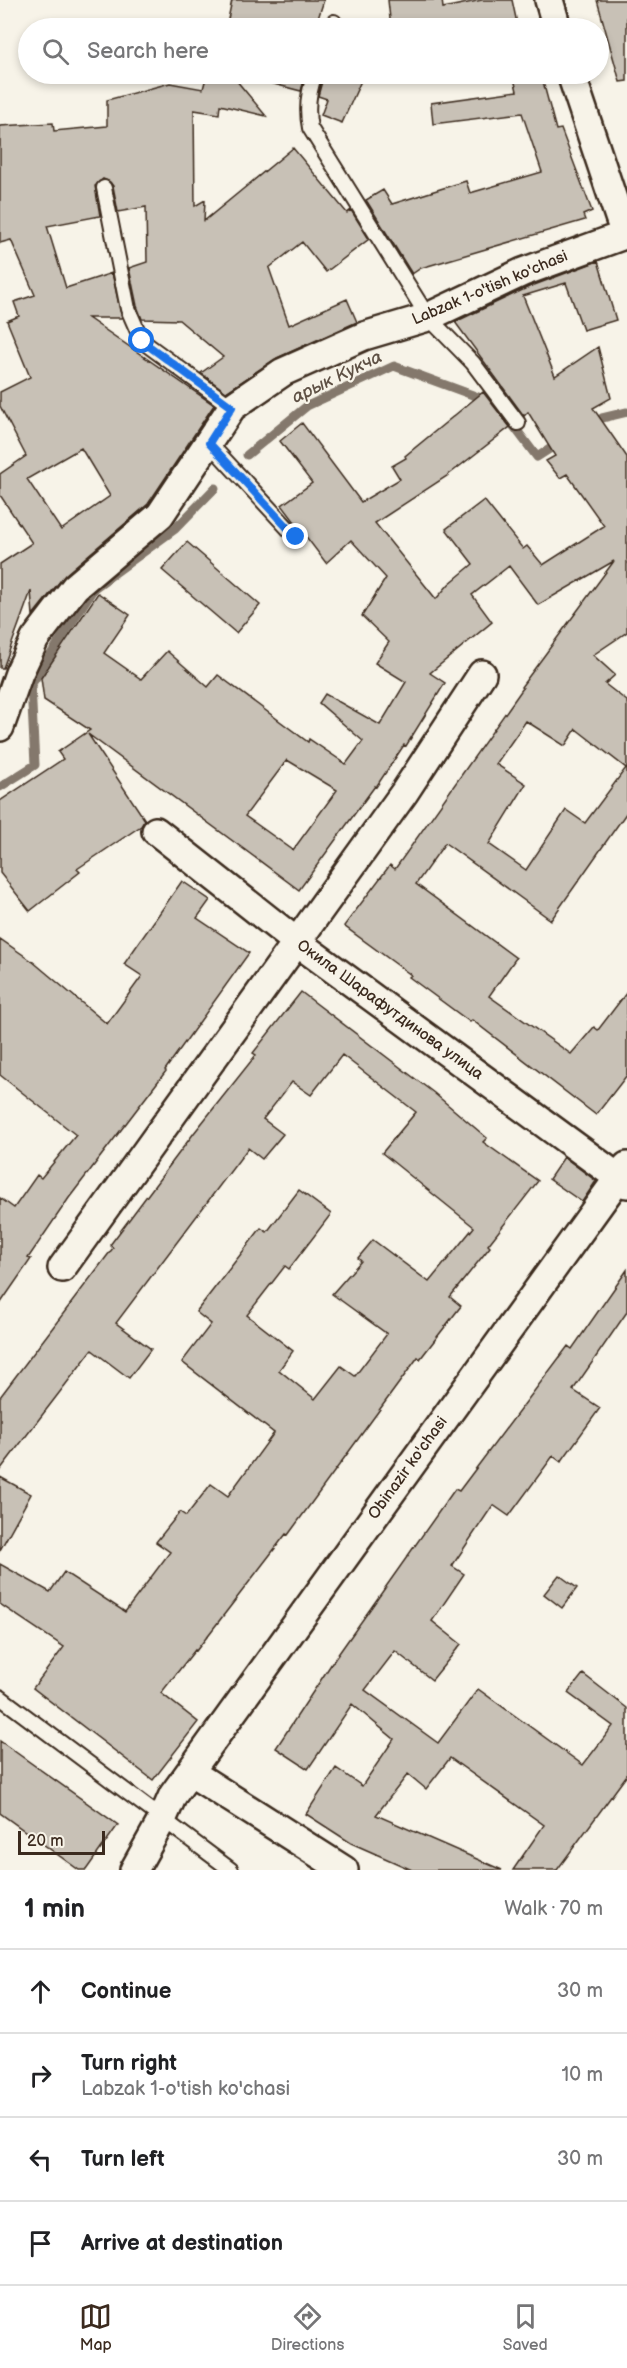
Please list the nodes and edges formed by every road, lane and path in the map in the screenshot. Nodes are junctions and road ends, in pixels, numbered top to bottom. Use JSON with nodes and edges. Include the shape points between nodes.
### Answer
{"nodes":[{"id":1,"x":549,"y":0,"type":"edge"},
{"id":2,"x":554,"y":18,"type":"edge"},
{"id":3,"x":311,"y":84,"type":"edge"},
{"id":4,"x":575,"y":84,"type":"edge"},
{"id":5,"x":104,"y":188,"type":"dead end"},
{"id":6,"x":626,"y":235,"type":"edge"},
{"id":7,"x":428,"y":317,"type":"junction"},
{"id":8,"x":232,"y":407,"type":"junction"},
{"id":9,"x":518,"y":423,"type":"dead end"},
{"id":10,"x":209,"y":443,"type":"junction"},
{"id":11,"x":296,"y":537,"type":"dead end"},
{"id":12,"x":482,"y":674,"type":"dead end"},
{"id":13,"x":0,"y":727,"type":"edge"},
{"id":14,"x":156,"y":831,"type":"dead end"},
{"id":15,"x":298,"y":943,"type":"junction"},
{"id":16,"x":624,"y":1175,"type":"edge"},
{"id":17,"x":62,"y":1268,"type":"dead end"},
{"id":18,"x":0,"y":1697,"type":"edge"},
{"id":19,"x":190,"y":1772,"type":"junction"},
{"id":20,"x":162,"y":1820,"type":"junction"},
{"id":21,"x":134,"y":1870,"type":"edge"},
{"id":22,"x":231,"y":1870,"type":"edge"},
{"id":23,"x":344,"y":1870,"type":"edge"}],
"edges":[{"from":1,"to":2,"type":"street"},
{"from":3,"to":7,"type":"lane","via":[[306,111],[310,128]]},
{"from":4,"to":6,"type":"street"},
{"from":5,"to":8,"type":"lane","via":[[128,309],[142,341]]},
{"from":6,"to":7,"type":"street","name":"Labzak 1-o'tish ko'chasi","via":[[523,272]]},
{"from":7,"to":8,"type":"street","name":"Labzak 1-o'tish ko'chasi","via":[[364,336],[283,372]]},
{"from":7,"to":9,"type":"lane","via":[[473,363]]},
{"from":8,"to":10,"type":"street","name":"Labzak 1-o'tish ko'chasi"},
{"from":10,"to":11,"type":"lane"},
{"from":10,"to":13,"type":"street","name":"Labzak 1-o'tish ko'chasi","via":[[160,515],[75,587],[35,639]]},
{"from":12,"to":15,"type":"street"},
{"from":14,"to":15,"type":"street","name":"Окила Шарафутдинова улица"},
{"from":15,"to":16,"type":"street","name":"Окила Шарафутдинова улица"},
{"from":15,"to":17,"type":"street"},
{"from":16,"to":19,"type":"street","name":"Obinazir ko'chasi"},
{"from":18,"to":20,"type":"lane"},
{"from":19,"to":20,"type":"street","name":"Obinazir ko'chasi","via":[[173,1795]]},
{"from":19,"to":23,"type":"street"},
{"from":20,"to":21,"type":"street","name":"Obinazir ko'chasi"},
{"from":20,"to":22,"type":"lane"}]}
